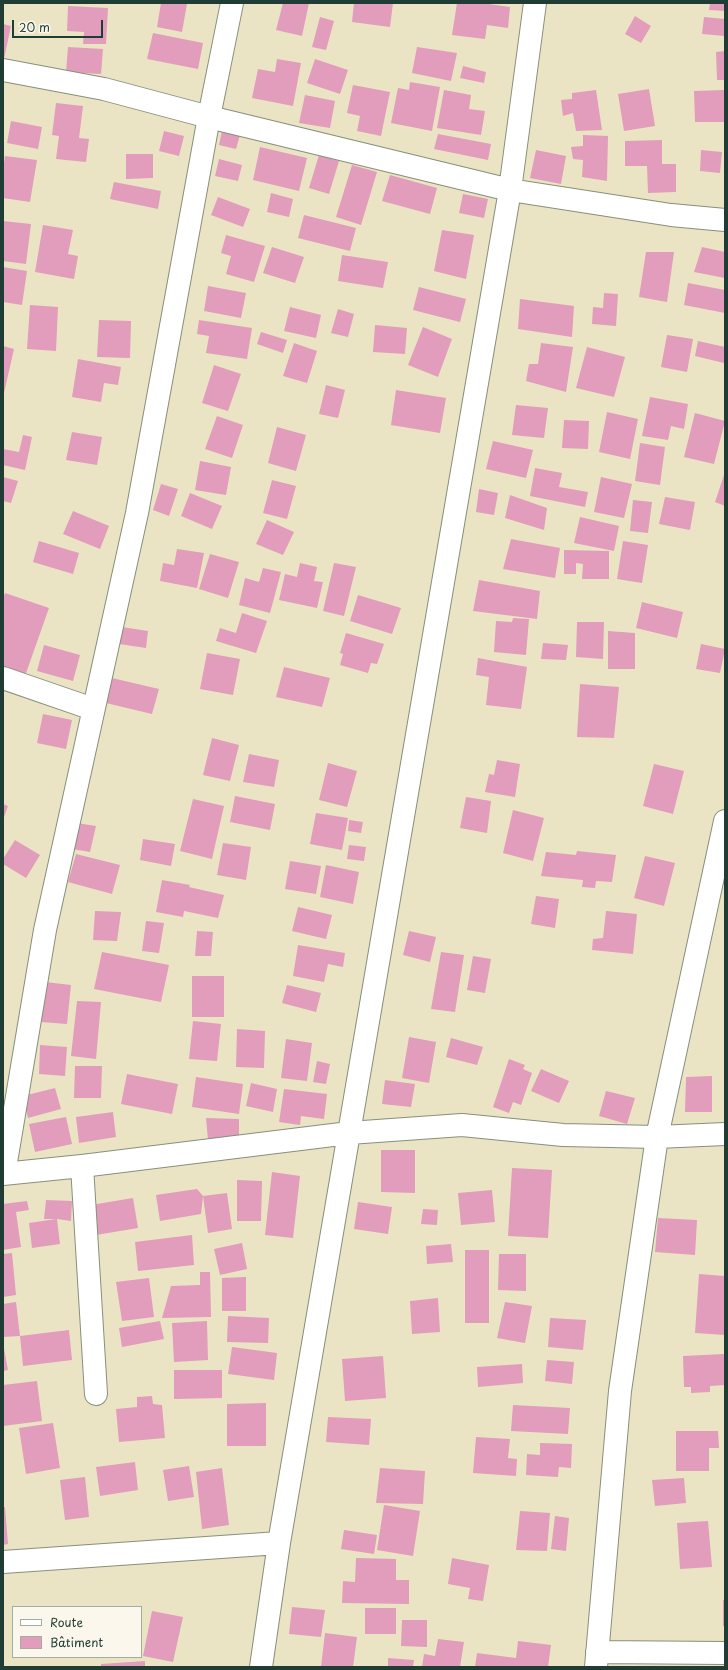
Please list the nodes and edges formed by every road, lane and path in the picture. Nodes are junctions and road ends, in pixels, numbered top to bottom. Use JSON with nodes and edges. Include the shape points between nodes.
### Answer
{"nodes":[{"id":1,"x":232,"y":3,"type":"edge"},
{"id":2,"x":535,"y":3,"type":"edge"},
{"id":3,"x":3,"y":70,"type":"edge"},
{"id":4,"x":209,"y":117,"type":"junction"},
{"id":5,"x":510,"y":190,"type":"junction"},
{"id":6,"x":725,"y":220,"type":"edge"},
{"id":7,"x":3,"y":678,"type":"edge"},
{"id":8,"x":93,"y":709,"type":"junction"},
{"id":9,"x":725,"y":821,"type":"edge"},
{"id":10,"x":349,"y":1133,"type":"junction"},
{"id":11,"x":725,"y":1134,"type":"edge"},
{"id":12,"x":657,"y":1137,"type":"junction"},
{"id":13,"x":82,"y":1166,"type":"junction"},
{"id":14,"x":4,"y":1174,"type":"edge"},
{"id":15,"x":96,"y":1394,"type":"dead end"},
{"id":16,"x":279,"y":1543,"type":"junction"},
{"id":17,"x":3,"y":1562,"type":"edge"},
{"id":18,"x":725,"y":1653,"type":"edge"},
{"id":19,"x":597,"y":1660,"type":"edge"},
{"id":20,"x":261,"y":1667,"type":"edge"}],
"edges":[{"from":1,"to":4,"type":"street"},
{"from":2,"to":5,"type":"street"},
{"from":3,"to":4,"type":"street","via":[[104,90]]},
{"from":4,"to":5,"type":"street"},
{"from":4,"to":8,"type":"street","via":[[137,513]]},
{"from":5,"to":6,"type":"street"},
{"from":5,"to":10,"type":"street"},
{"from":7,"to":8,"type":"street"},
{"from":8,"to":14,"type":"street","via":[[45,930]]},
{"from":9,"to":12,"type":"street"},
{"from":10,"to":12,"type":"street","via":[[462,1125],[563,1135]]},
{"from":10,"to":13,"type":"street"},
{"from":10,"to":16,"type":"street"},
{"from":11,"to":12,"type":"street"},
{"from":12,"to":19,"type":"street","via":[[620,1391]]},
{"from":13,"to":14,"type":"street"},
{"from":13,"to":15,"type":"street"},
{"from":16,"to":17,"type":"street"},
{"from":16,"to":20,"type":"street"},
{"from":18,"to":19,"type":"street"}]}
